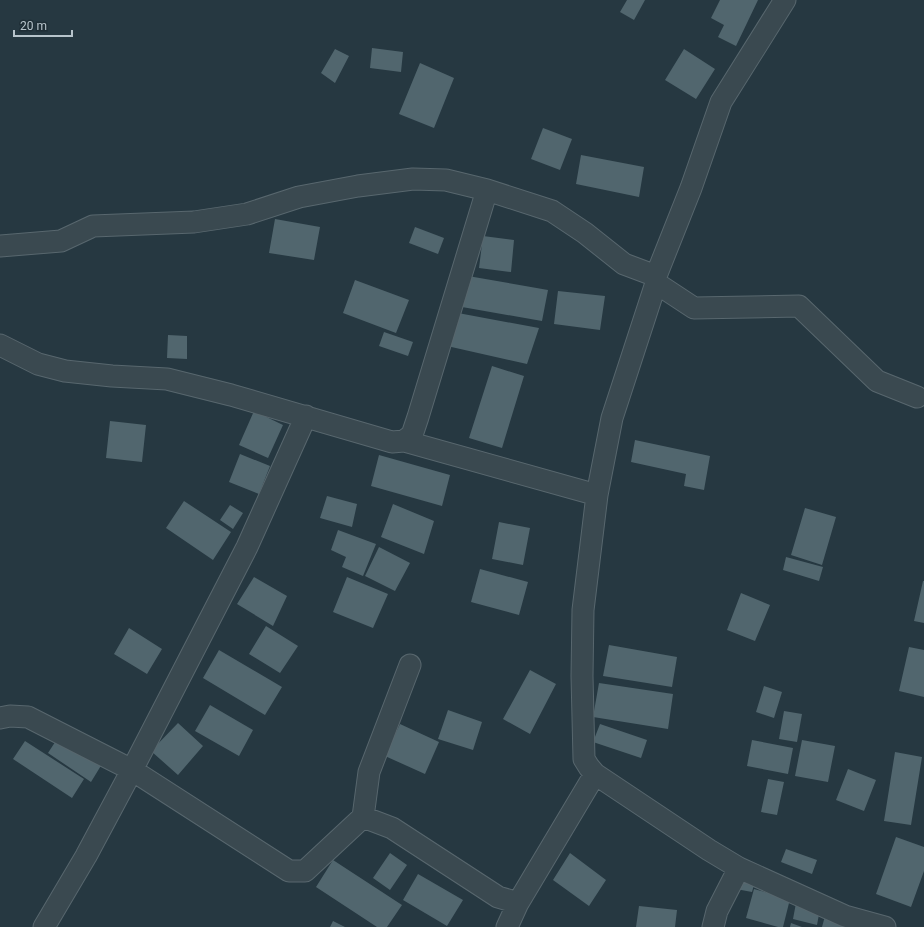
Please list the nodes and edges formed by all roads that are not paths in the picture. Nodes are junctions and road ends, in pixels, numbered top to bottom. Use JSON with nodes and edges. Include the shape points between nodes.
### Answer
{"nodes":[{"id":1,"x":785,"y":0,"type":"edge"},
{"id":2,"x":487,"y":190,"type":"junction"},
{"id":3,"x":0,"y":246,"type":"edge"},
{"id":4,"x":656,"y":280,"type":"junction"},
{"id":5,"x":0,"y":345,"type":"edge"},
{"id":6,"x":917,"y":397,"type":"dead end"},
{"id":7,"x":306,"y":416,"type":"junction"},
{"id":8,"x":404,"y":441,"type":"junction"},
{"id":9,"x":597,"y":495,"type":"junction"},
{"id":10,"x":410,"y":665,"type":"dead end"},
{"id":11,"x":0,"y":718,"type":"edge"},
{"id":12,"x":132,"y":770,"type":"junction"},
{"id":13,"x":596,"y":774,"type":"junction"},
{"id":14,"x":363,"y":817,"type":"junction"},
{"id":15,"x":738,"y":868,"type":"junction"},
{"id":16,"x":518,"y":903,"type":"junction"},
{"id":17,"x":44,"y":927,"type":"edge"},
{"id":18,"x":507,"y":927,"type":"edge"},
{"id":19,"x":713,"y":927,"type":"edge"},
{"id":20,"x":885,"y":927,"type":"edge"}],
"edges":[{"from":1,"to":4,"type":"street","via":[[721,102]]},
{"from":2,"to":3,"type":"street","via":[[446,180],[413,179],[299,197],[247,214],[194,222],[93,226],[61,241]]},
{"from":2,"to":4,"type":"street","via":[[552,211],[624,264]]},
{"from":2,"to":8,"type":"street","via":[[418,417],[412,435]]},
{"from":4,"to":6,"type":"street","via":[[694,308],[799,306],[876,381]]},
{"from":4,"to":9,"type":"street","via":[[612,418]]},
{"from":5,"to":7,"type":"street","via":[[38,364],[65,371],[167,379]]},
{"from":7,"to":8,"type":"street","via":[[392,442]]},
{"from":7,"to":12,"type":"street","via":[[247,547]]},
{"from":8,"to":9,"type":"street"},
{"from":9,"to":13,"type":"street","via":[[583,610],[582,676],[584,759]]},
{"from":10,"to":14,"type":"street","via":[[369,772]]},
{"from":11,"to":12,"type":"street","via":[[28,717]]},
{"from":12,"to":14,"type":"street","via":[[289,871],[305,871]]},
{"from":12,"to":17,"type":"street"},
{"from":13,"to":15,"type":"street"},
{"from":13,"to":16,"type":"street"},
{"from":14,"to":16,"type":"street","via":[[392,828],[498,897]]},
{"from":15,"to":19,"type":"street","via":[[717,911]]},
{"from":15,"to":20,"type":"street","via":[[845,916]]},
{"from":16,"to":18,"type":"street"}]}
